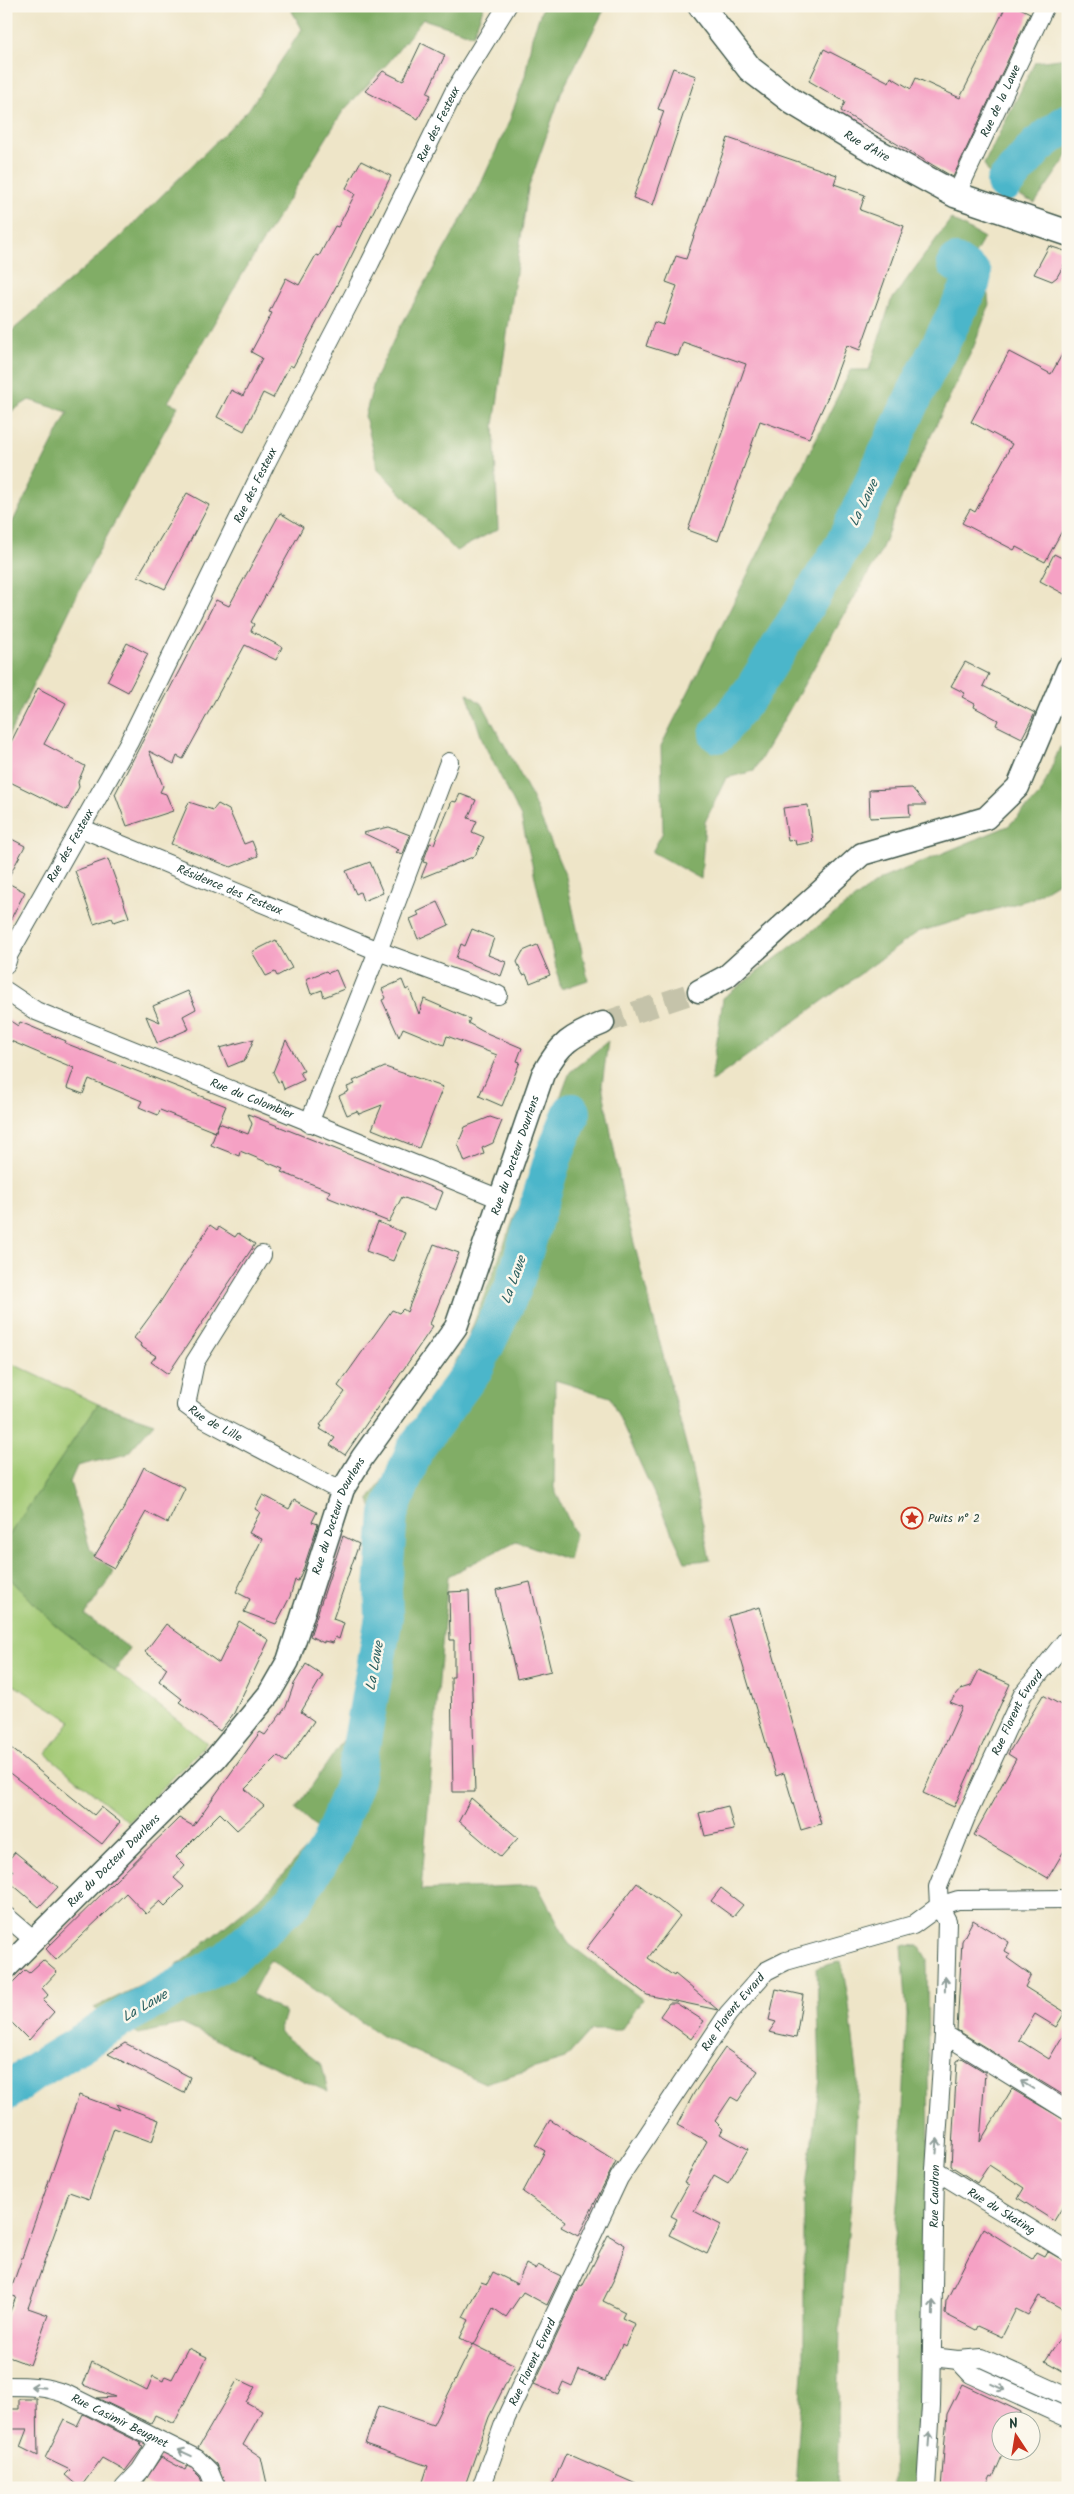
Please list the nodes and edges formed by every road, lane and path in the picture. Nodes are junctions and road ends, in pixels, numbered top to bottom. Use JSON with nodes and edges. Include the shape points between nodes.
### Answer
{"nodes":[{"id":1,"x":700,"y":6,"type":"edge"},
{"id":2,"x":1045,"y":6,"type":"edge"},
{"id":3,"x":506,"y":7,"type":"edge"},
{"id":4,"x":956,"y":195,"type":"junction"},
{"id":5,"x":1068,"y":233,"type":"edge"},
{"id":6,"x":1068,"y":668,"type":"edge"},
{"id":7,"x":449,"y":762,"type":"dead end"},
{"id":8,"x":81,"y":828,"type":"junction"},
{"id":9,"x":378,"y":951,"type":"junction"},
{"id":10,"x":6,"y":964,"type":"edge"},
{"id":11,"x":6,"y":991,"type":"edge"},
{"id":12,"x":699,"y":991,"type":"tunnel mouth"},
{"id":13,"x":498,"y":995,"type":"dead end"},
{"id":14,"x":603,"y":1024,"type":"tunnel mouth"},
{"id":15,"x":309,"y":1122,"type":"junction"},
{"id":16,"x":500,"y":1199,"type":"junction"},
{"id":17,"x":262,"y":1255,"type":"dead end"},
{"id":18,"x":343,"y":1489,"type":"junction"},
{"id":19,"x":1068,"y":1638,"type":"edge"},
{"id":20,"x":1068,"y":1899,"type":"edge"},
{"id":21,"x":938,"y":1906,"type":"junction"},
{"id":22,"x":6,"y":1916,"type":"edge"},
{"id":23,"x":34,"y":1940,"type":"junction"},
{"id":24,"x":6,"y":1968,"type":"edge"},
{"id":25,"x":944,"y":2034,"type":"junction"},
{"id":26,"x":1068,"y":2112,"type":"edge"},
{"id":27,"x":935,"y":2170,"type":"junction"},
{"id":28,"x":1068,"y":2252,"type":"edge"},
{"id":29,"x":932,"y":2357,"type":"junction"},
{"id":30,"x":958,"y":2360,"type":"junction"},
{"id":31,"x":6,"y":2386,"type":"edge"},
{"id":32,"x":1068,"y":2397,"type":"edge"},
{"id":33,"x":1068,"y":2418,"type":"edge"},
{"id":34,"x":159,"y":2441,"type":"junction"},
{"id":35,"x":124,"y":2488,"type":"edge"},
{"id":36,"x":216,"y":2488,"type":"edge"},
{"id":37,"x":481,"y":2488,"type":"edge"},
{"id":38,"x":926,"y":2488,"type":"edge"}],
"edges":[{"from":1,"to":4,"type":"main road","name":"Rue d'Aire","via":[[750,69],[793,102],[861,144]]},
{"from":2,"to":4,"type":"street","name":"Rue de la Lawe"},
{"from":3,"to":8,"type":"street","name":"Rue des Festeux","via":[[455,90],[128,742]]},
{"from":4,"to":5,"type":"main road","name":"Rue d'Aire"},
{"from":6,"to":12,"type":"street","via":[[1018,787],[986,818],[862,854],[727,976]]},
{"from":7,"to":9,"type":"street"},
{"from":8,"to":9,"type":"street","name":"Résidence des Festeux"},
{"from":8,"to":10,"type":"street","name":"Rue des Festeux"},
{"from":9,"to":13,"type":"street","name":"Résidence des Festeux"},
{"from":9,"to":15,"type":"street"},
{"from":11,"to":15,"type":"street","name":"Rue du Colombier","via":[[36,1010]]},
{"from":14,"to":16,"type":"street","name":"Rue du Docteur Dourlens","via":[[575,1034],[554,1054],[543,1074]]},
{"from":15,"to":16,"type":"street","name":"Rue du Colombier"},
{"from":16,"to":18,"type":"street","name":"Rue du Docteur Dourlens","via":[[456,1327]]},
{"from":17,"to":18,"type":"street","name":"Rue de Lille","via":[[195,1362],[186,1405],[205,1419],[331,1486]]},
{"from":18,"to":23,"type":"street","name":"Rue du Docteur Dourlens","via":[[288,1661],[268,1694],[215,1759]]},
{"from":19,"to":21,"type":"street","name":"Rue Florent Evrard","via":[[1023,1694],[959,1832],[938,1887]]},
{"from":20,"to":21,"type":"street","via":[[958,1900]]},
{"from":25,"to":21,"type":"street","name":"Rue Caudron","one_way":true,"via":[[947,1921]]},
{"from":21,"to":37,"type":"street","name":"Rue Florent Evrard","via":[[913,1925],[786,1961],[766,1970],[728,2014],[619,2178],[506,2418]]},
{"from":22,"to":23,"type":"street"},
{"from":23,"to":24,"type":"street","name":"Rue du Docteur Dourlens"},
{"from":26,"to":25,"type":"street","one_way":true},
{"from":27,"to":25,"type":"street","name":"Rue Caudron","one_way":true},
{"from":27,"to":28,"type":"street","name":"Rue du Skating"},
{"from":29,"to":27,"type":"street","name":"Rue Caudron","one_way":true},
{"from":29,"to":30,"type":"street"},
{"from":38,"to":29,"type":"street","name":"Rue Caudron","one_way":true},
{"from":30,"to":32,"type":"street","via":[[982,2358]]},
{"from":30,"to":33,"type":"street","one_way":true,"via":[[971,2374]]},
{"from":34,"to":31,"type":"street","name":"Rue Casimir Beugnet","one_way":true,"via":[[52,2388]]},
{"from":34,"to":35,"type":"street","via":[[140,2471]]},
{"from":36,"to":34,"type":"street","name":"Rue Casimir Beugnet","one_way":true,"via":[[204,2463]]}]}
